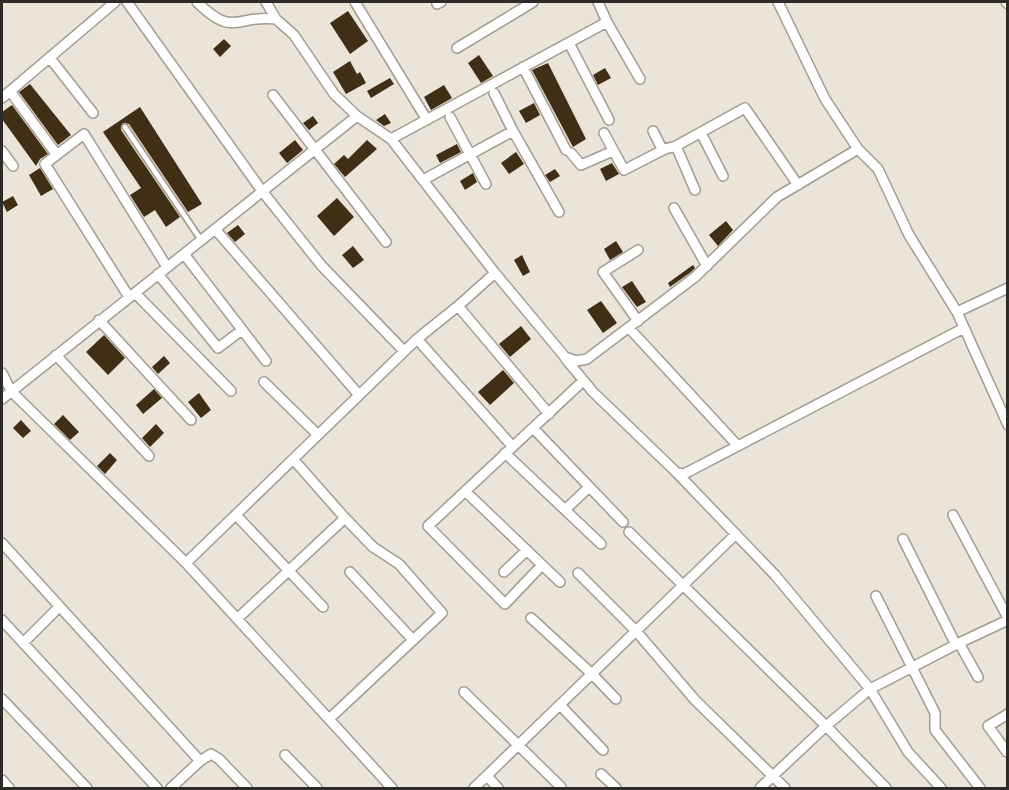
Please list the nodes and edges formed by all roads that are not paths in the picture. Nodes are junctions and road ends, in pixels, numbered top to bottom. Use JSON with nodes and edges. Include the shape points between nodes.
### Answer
{"nodes":[{"id":1,"x":115,"y":2,"type":"edge"},
{"id":2,"x":127,"y":2,"type":"edge"},
{"id":3,"x":197,"y":2,"type":"edge"},
{"id":4,"x":266,"y":2,"type":"edge"},
{"id":5,"x":356,"y":2,"type":"edge"},
{"id":6,"x":533,"y":2,"type":"edge"},
{"id":7,"x":778,"y":2,"type":"edge"},
{"id":8,"x":602,"y":3,"type":"edge"},
{"id":9,"x":276,"y":19,"type":"junction"},
{"id":10,"x":608,"y":22,"type":"junction"},
{"id":11,"x":569,"y":43,"type":"junction"},
{"id":12,"x":457,"y":48,"type":"dead end"},
{"id":13,"x":50,"y":58,"type":"junction"},
{"id":14,"x":523,"y":67,"type":"junction"},
{"id":15,"x":640,"y":79,"type":"dead end"},
{"id":16,"x":10,"y":91,"type":"junction"},
{"id":17,"x":494,"y":93,"type":"dead end"},
{"id":18,"x":273,"y":95,"type":"dead end"},
{"id":19,"x":2,"y":98,"type":"edge"},
{"id":20,"x":93,"y":113,"type":"dead end"},
{"id":21,"x":357,"y":116,"type":"junction"},
{"id":22,"x":450,"y":117,"type":"dead end"},
{"id":23,"x":427,"y":120,"type":"junction"},
{"id":24,"x":609,"y":120,"type":"dead end"},
{"id":25,"x":125,"y":127,"type":"dead end"},
{"id":26,"x":513,"y":131,"type":"junction"},
{"id":27,"x":653,"y":131,"type":"dead end"},
{"id":28,"x":604,"y":133,"type":"dead end"},
{"id":29,"x":701,"y":133,"type":"junction"},
{"id":30,"x":391,"y":139,"type":"junction"},
{"id":31,"x":676,"y":146,"type":"junction"},
{"id":32,"x":858,"y":148,"type":"junction"},
{"id":33,"x":664,"y":149,"type":"junction"},
{"id":34,"x":314,"y":150,"type":"junction"},
{"id":35,"x":613,"y":151,"type":"junction"},
{"id":36,"x":2,"y":152,"type":"edge"},
{"id":37,"x":54,"y":152,"type":"dead end"},
{"id":38,"x":470,"y":154,"type":"junction"},
{"id":39,"x":13,"y":166,"type":"dead end"},
{"id":40,"x":723,"y":176,"type":"dead end"},
{"id":41,"x":423,"y":180,"type":"junction"},
{"id":42,"x":486,"y":184,"type":"dead end"},
{"id":43,"x":798,"y":185,"type":"junction"},
{"id":44,"x":694,"y":190,"type":"dead end"},
{"id":45,"x":262,"y":191,"type":"junction"},
{"id":46,"x":674,"y":208,"type":"dead end"},
{"id":47,"x":559,"y":212,"type":"dead end"},
{"id":48,"x":216,"y":229,"type":"junction"},
{"id":49,"x":201,"y":240,"type":"junction"},
{"id":50,"x":387,"y":242,"type":"dead end"},
{"id":51,"x":638,"y":250,"type":"dead end"},
{"id":52,"x":184,"y":254,"type":"junction"},
{"id":53,"x":707,"y":266,"type":"junction"},
{"id":54,"x":167,"y":267,"type":"junction"},
{"id":55,"x":495,"y":273,"type":"junction"},
{"id":56,"x":158,"y":274,"type":"junction"},
{"id":57,"x":1008,"y":288,"type":"edge"},
{"id":58,"x":132,"y":295,"type":"junction"},
{"id":59,"x":458,"y":306,"type":"junction"},
{"id":60,"x":957,"y":312,"type":"junction"},
{"id":61,"x":99,"y":320,"type":"junction"},
{"id":62,"x":639,"y":321,"type":"junction"},
{"id":63,"x":628,"y":328,"type":"junction"},
{"id":64,"x":964,"y":328,"type":"junction"},
{"id":65,"x":242,"y":330,"type":"junction"},
{"id":66,"x":417,"y":339,"type":"junction"},
{"id":67,"x":404,"y":351,"type":"junction"},
{"id":68,"x":56,"y":355,"type":"junction"},
{"id":69,"x":565,"y":357,"type":"junction"},
{"id":70,"x":266,"y":361,"type":"dead end"},
{"id":71,"x":2,"y":373,"type":"edge"},
{"id":72,"x":584,"y":381,"type":"junction"},
{"id":73,"x":264,"y":382,"type":"dead end"},
{"id":74,"x":11,"y":391,"type":"junction"},
{"id":75,"x":231,"y":391,"type":"dead end"},
{"id":76,"x":359,"y":395,"type":"junction"},
{"id":77,"x":2,"y":399,"type":"edge"},
{"id":78,"x":549,"y":414,"type":"junction"},
{"id":79,"x":191,"y":420,"type":"dead end"},
{"id":80,"x":1008,"y":425,"type":"edge"},
{"id":81,"x":533,"y":428,"type":"junction"},
{"id":82,"x":318,"y":435,"type":"junction"},
{"id":83,"x":738,"y":446,"type":"junction"},
{"id":84,"x":509,"y":450,"type":"junction"},
{"id":85,"x":149,"y":456,"type":"dead end"},
{"id":86,"x":293,"y":459,"type":"junction"},
{"id":87,"x":677,"y":472,"type":"junction"},
{"id":88,"x":589,"y":487,"type":"junction"},
{"id":89,"x":465,"y":491,"type":"junction"},
{"id":90,"x":565,"y":510,"type":"junction"},
{"id":91,"x":236,"y":515,"type":"junction"},
{"id":92,"x":952,"y":515,"type":"dead end"},
{"id":93,"x":345,"y":518,"type":"junction"},
{"id":94,"x":623,"y":522,"type":"dead end"},
{"id":95,"x":629,"y":532,"type":"dead end"},
{"id":96,"x":736,"y":534,"type":"junction"},
{"id":97,"x":903,"y":539,"type":"dead end"},
{"id":98,"x":2,"y":543,"type":"edge"},
{"id":99,"x":601,"y":544,"type":"dead end"},
{"id":100,"x":526,"y":550,"type":"junction"},
{"id":101,"x":186,"y":563,"type":"junction"},
{"id":102,"x":543,"y":565,"type":"junction"},
{"id":103,"x":288,"y":570,"type":"junction"},
{"id":104,"x":350,"y":572,"type":"dead end"},
{"id":105,"x":504,"y":572,"type":"dead end"},
{"id":106,"x":578,"y":573,"type":"dead end"},
{"id":107,"x":560,"y":582,"type":"dead end"},
{"id":108,"x":682,"y":586,"type":"junction"},
{"id":109,"x":876,"y":596,"type":"dead end"},
{"id":110,"x":59,"y":607,"type":"junction"},
{"id":111,"x":323,"y":607,"type":"dead end"},
{"id":112,"x":531,"y":618,"type":"dead end"},
{"id":113,"x":237,"y":619,"type":"junction"},
{"id":114,"x":2,"y":620,"type":"edge"},
{"id":115,"x":1008,"y":620,"type":"edge"},
{"id":116,"x":636,"y":631,"type":"junction"},
{"id":117,"x":413,"y":640,"type":"junction"},
{"id":118,"x":22,"y":643,"type":"junction"},
{"id":119,"x":958,"y":644,"type":"junction"},
{"id":120,"x":913,"y":668,"type":"junction"},
{"id":121,"x":592,"y":674,"type":"junction"},
{"id":122,"x":978,"y":677,"type":"dead end"},
{"id":123,"x":870,"y":689,"type":"junction"},
{"id":124,"x":464,"y":692,"type":"dead end"},
{"id":125,"x":2,"y":699,"type":"edge"},
{"id":126,"x":616,"y":699,"type":"dead end"},
{"id":127,"x":560,"y":705,"type":"junction"},
{"id":128,"x":1008,"y":714,"type":"edge"},
{"id":129,"x":329,"y":719,"type":"junction"},
{"id":130,"x":826,"y":726,"type":"junction"},
{"id":131,"x":519,"y":745,"type":"junction"},
{"id":132,"x":603,"y":750,"type":"dead end"},
{"id":133,"x":1007,"y":752,"type":"edge"},
{"id":134,"x":285,"y":755,"type":"dead end"},
{"id":135,"x":200,"y":761,"type":"junction"},
{"id":136,"x":601,"y":774,"type":"dead end"},
{"id":137,"x":487,"y":776,"type":"junction"},
{"id":138,"x":773,"y":776,"type":"junction"},
{"id":139,"x":2,"y":780,"type":"edge"},
{"id":140,"x":180,"y":780,"type":"junction"},
{"id":141,"x":389,"y":785,"type":"edge"},
{"id":142,"x":561,"y":787,"type":"dead end"},
{"id":143,"x":9,"y":789,"type":"edge"},
{"id":144,"x":87,"y":789,"type":"edge"},
{"id":145,"x":157,"y":789,"type":"edge"},
{"id":146,"x":171,"y":789,"type":"edge"},
{"id":147,"x":187,"y":789,"type":"edge"},
{"id":148,"x":247,"y":789,"type":"edge"},
{"id":149,"x":317,"y":789,"type":"edge"},
{"id":150,"x":378,"y":789,"type":"edge"},
{"id":151,"x":474,"y":789,"type":"edge"},
{"id":152,"x":498,"y":789,"type":"edge"},
{"id":153,"x":616,"y":789,"type":"edge"},
{"id":154,"x":760,"y":789,"type":"edge"},
{"id":155,"x":785,"y":789,"type":"edge"},
{"id":156,"x":886,"y":789,"type":"edge"},
{"id":157,"x":941,"y":789,"type":"edge"},
{"id":158,"x":980,"y":789,"type":"edge"}],
"edges":[{"from":1,"to":13,"type":"street"},
{"from":2,"to":45,"type":"street"},
{"from":3,"to":9,"type":"street","via":[[213,17],[233,24]]},
{"from":4,"to":9,"type":"street"},
{"from":5,"to":23,"type":"street"},
{"from":6,"to":12,"type":"street"},
{"from":7,"to":32,"type":"street","via":[[825,99]]},
{"from":8,"to":10,"type":"street"},
{"from":9,"to":21,"type":"street","via":[[294,35],[334,94]]},
{"from":10,"to":11,"type":"street"},
{"from":10,"to":15,"type":"street"},
{"from":11,"to":14,"type":"street"},
{"from":11,"to":24,"type":"street"},
{"from":13,"to":16,"type":"street"},
{"from":13,"to":20,"type":"street"},
{"from":14,"to":23,"type":"street"},
{"from":14,"to":35,"type":"street","via":[[568,151],[581,165]]},
{"from":16,"to":19,"type":"street"},
{"from":16,"to":37,"type":"street"},
{"from":17,"to":26,"type":"street"},
{"from":18,"to":34,"type":"street"},
{"from":21,"to":30,"type":"street"},
{"from":21,"to":34,"type":"street"},
{"from":22,"to":38,"type":"street"},
{"from":23,"to":30,"type":"street"},
{"from":25,"to":49,"type":"lane"},
{"from":26,"to":38,"type":"street"},
{"from":26,"to":47,"type":"street"},
{"from":27,"to":33,"type":"street"},
{"from":28,"to":35,"type":"street"},
{"from":29,"to":31,"type":"street"},
{"from":29,"to":40,"type":"street"},
{"from":29,"to":43,"type":"street","via":[[745,108]]},
{"from":30,"to":41,"type":"street"},
{"from":31,"to":33,"type":"street"},
{"from":31,"to":44,"type":"street"},
{"from":32,"to":43,"type":"street"},
{"from":32,"to":60,"type":"street","via":[[878,169],[909,235]]},
{"from":33,"to":35,"type":"street","via":[[624,170]]},
{"from":34,"to":45,"type":"street"},
{"from":34,"to":50,"type":"street"},
{"from":36,"to":39,"type":"street"},
{"from":38,"to":41,"type":"street"},
{"from":38,"to":42,"type":"street"},
{"from":41,"to":55,"type":"street"},
{"from":43,"to":53,"type":"street","via":[[777,197]]},
{"from":45,"to":48,"type":"street"},
{"from":45,"to":67,"type":"street","via":[[321,265]]},
{"from":46,"to":53,"type":"street"},
{"from":48,"to":49,"type":"street"},
{"from":48,"to":76,"type":"street"},
{"from":49,"to":52,"type":"street"},
{"from":51,"to":62,"type":"street","via":[[603,272]]},
{"from":52,"to":54,"type":"street"},
{"from":52,"to":65,"type":"street"},
{"from":53,"to":62,"type":"street"},
{"from":54,"to":56,"type":"street"},
{"from":54,"to":58,"type":"street","via":[[84,134],[45,164]]},
{"from":55,"to":59,"type":"street"},
{"from":55,"to":69,"type":"street"},
{"from":56,"to":58,"type":"street"},
{"from":56,"to":65,"type":"street","via":[[218,348]]},
{"from":57,"to":60,"type":"street"},
{"from":58,"to":61,"type":"street"},
{"from":58,"to":75,"type":"street"},
{"from":59,"to":66,"type":"street"},
{"from":59,"to":78,"type":"street"},
{"from":60,"to":64,"type":"street"},
{"from":61,"to":68,"type":"street"},
{"from":61,"to":79,"type":"street"},
{"from":62,"to":63,"type":"street"},
{"from":63,"to":69,"type":"street","via":[[587,359]]},
{"from":63,"to":83,"type":"street"},
{"from":64,"to":80,"type":"street"},
{"from":64,"to":83,"type":"street"},
{"from":65,"to":70,"type":"street"},
{"from":66,"to":67,"type":"street"},
{"from":66,"to":84,"type":"street"},
{"from":67,"to":76,"type":"street"},
{"from":68,"to":74,"type":"street"},
{"from":68,"to":85,"type":"street"},
{"from":69,"to":72,"type":"street"},
{"from":71,"to":74,"type":"street"},
{"from":72,"to":78,"type":"street"},
{"from":72,"to":87,"type":"street"},
{"from":73,"to":82,"type":"street"},
{"from":74,"to":77,"type":"street"},
{"from":74,"to":101,"type":"street"},
{"from":76,"to":82,"type":"street"},
{"from":78,"to":81,"type":"street"},
{"from":81,"to":84,"type":"street"},
{"from":81,"to":88,"type":"street"},
{"from":82,"to":86,"type":"street"},
{"from":83,"to":87,"type":"street","via":[[684,474]]},
{"from":84,"to":89,"type":"street"},
{"from":84,"to":90,"type":"street"},
{"from":86,"to":91,"type":"street"},
{"from":86,"to":93,"type":"street"},
{"from":87,"to":96,"type":"street"},
{"from":88,"to":90,"type":"street"},
{"from":88,"to":94,"type":"street"},
{"from":89,"to":100,"type":"street"},
{"from":89,"to":102,"type":"street","via":[[428,526],[488,588],[505,604]]},
{"from":90,"to":99,"type":"street"},
{"from":91,"to":101,"type":"street"},
{"from":91,"to":103,"type":"street"},
{"from":92,"to":115,"type":"street"},
{"from":93,"to":103,"type":"street"},
{"from":93,"to":117,"type":"street","via":[[373,547],[399,564],[442,613]]},
{"from":95,"to":108,"type":"street"},
{"from":96,"to":108,"type":"street"},
{"from":96,"to":123,"type":"street"},
{"from":97,"to":119,"type":"street"},
{"from":98,"to":110,"type":"street"},
{"from":100,"to":102,"type":"street"},
{"from":100,"to":105,"type":"street"},
{"from":101,"to":113,"type":"street"},
{"from":102,"to":107,"type":"street"},
{"from":103,"to":111,"type":"street"},
{"from":103,"to":113,"type":"street"},
{"from":104,"to":117,"type":"street"},
{"from":106,"to":116,"type":"street"},
{"from":108,"to":116,"type":"street"},
{"from":108,"to":130,"type":"street"},
{"from":109,"to":120,"type":"street"},
{"from":110,"to":118,"type":"street"},
{"from":110,"to":135,"type":"street"},
{"from":112,"to":121,"type":"street"},
{"from":113,"to":129,"type":"street"},
{"from":114,"to":118,"type":"street"},
{"from":115,"to":119,"type":"street"},
{"from":116,"to":121,"type":"street"},
{"from":116,"to":138,"type":"street","via":[[695,700]]},
{"from":117,"to":129,"type":"street"},
{"from":118,"to":145,"type":"street"},
{"from":119,"to":120,"type":"street"},
{"from":119,"to":122,"type":"street"},
{"from":120,"to":123,"type":"street"},
{"from":120,"to":158,"type":"street","via":[[935,713],[935,730]]},
{"from":121,"to":126,"type":"street"},
{"from":121,"to":127,"type":"street"},
{"from":123,"to":130,"type":"street"},
{"from":123,"to":157,"type":"street","via":[[908,752]]},
{"from":124,"to":131,"type":"street"},
{"from":125,"to":144,"type":"street"},
{"from":127,"to":131,"type":"street"},
{"from":127,"to":132,"type":"street"},
{"from":128,"to":133,"type":"street","via":[[988,726]]},
{"from":129,"to":141,"type":"street"},
{"from":130,"to":138,"type":"street"},
{"from":130,"to":156,"type":"street"},
{"from":131,"to":137,"type":"street"},
{"from":131,"to":142,"type":"street"},
{"from":134,"to":149,"type":"street"},
{"from":135,"to":140,"type":"street"},
{"from":135,"to":148,"type":"street","via":[[211,754]]},
{"from":136,"to":153,"type":"street"},
{"from":137,"to":151,"type":"street"},
{"from":137,"to":152,"type":"street"},
{"from":138,"to":154,"type":"street"},
{"from":138,"to":155,"type":"street"},
{"from":139,"to":143,"type":"street"},
{"from":140,"to":146,"type":"street"},
{"from":140,"to":147,"type":"street"},
{"from":141,"to":150,"type":"street"}]}
